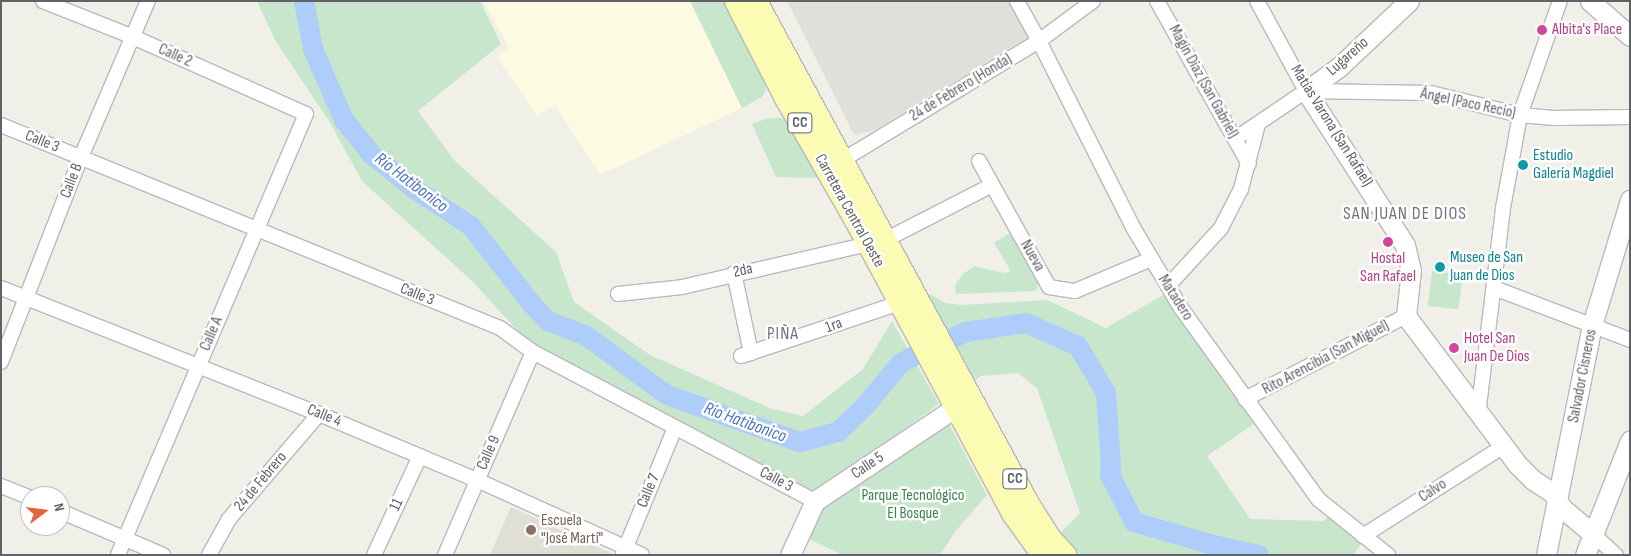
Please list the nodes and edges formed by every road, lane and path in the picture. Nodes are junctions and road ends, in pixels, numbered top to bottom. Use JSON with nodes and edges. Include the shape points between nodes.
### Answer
{"nodes":[{"id":1,"x":148,"y":1,"type":"edge"},
{"id":2,"x":735,"y":1,"type":"edge"},
{"id":3,"x":756,"y":1,"type":"edge"},
{"id":4,"x":1017,"y":1,"type":"edge"},
{"id":5,"x":1093,"y":1,"type":"edge"},
{"id":6,"x":1157,"y":1,"type":"edge"},
{"id":7,"x":1257,"y":1,"type":"edge"},
{"id":8,"x":1408,"y":1,"type":"edge"},
{"id":9,"x":1560,"y":1,"type":"edge"},
{"id":10,"x":1590,"y":1,"type":"edge"},
{"id":11,"x":47,"y":2,"type":"edge"},
{"id":12,"x":1630,"y":36,"type":"edge"},
{"id":13,"x":133,"y":37,"type":"junction"},
{"id":14,"x":1039,"y":41,"type":"junction"},
{"id":15,"x":1306,"y":91,"type":"junction"},
{"id":16,"x":306,"y":114,"type":"joint"},
{"id":17,"x":1520,"y":114,"type":"junction"},
{"id":18,"x":1630,"y":117,"type":"edge"},
{"id":19,"x":1258,"y":124,"type":"junction"},
{"id":20,"x":1,"y":125,"type":"edge"},
{"id":21,"x":1235,"y":139,"type":"junction"},
{"id":22,"x":81,"y":157,"type":"junction"},
{"id":23,"x":979,"y":161,"type":"dead end"},
{"id":24,"x":1249,"y":164,"type":"junction"},
{"id":25,"x":834,"y":165,"type":"junction"},
{"id":26,"x":992,"y":185,"type":"junction"},
{"id":27,"x":1630,"y":200,"type":"edge"},
{"id":28,"x":257,"y":231,"type":"junction"},
{"id":29,"x":876,"y":242,"type":"junction"},
{"id":30,"x":1150,"y":260,"type":"junction"},
{"id":31,"x":734,"y":273,"type":"junction"},
{"id":32,"x":1168,"y":286,"type":"junction"},
{"id":33,"x":1,"y":288,"type":"edge"},
{"id":34,"x":1494,"y":288,"type":"junction"},
{"id":35,"x":618,"y":294,"type":"dead end"},
{"id":36,"x":26,"y":299,"type":"junction"},
{"id":37,"x":906,"y":304,"type":"junction"},
{"id":38,"x":1406,"y":316,"type":"junction"},
{"id":39,"x":1592,"y":325,"type":"junction"},
{"id":40,"x":1630,"y":340,"type":"edge"},
{"id":41,"x":533,"y":352,"type":"junction"},
{"id":42,"x":1,"y":362,"type":"edge"},
{"id":43,"x":198,"y":366,"type":"junction"},
{"id":44,"x":959,"y":396,"type":"junction"},
{"id":45,"x":1245,"y":400,"type":"junction"},
{"id":46,"x":319,"y":414,"type":"junction"},
{"id":47,"x":1478,"y":415,"type":"junction"},
{"id":48,"x":675,"y":428,"type":"junction"},
{"id":49,"x":1630,"y":441,"type":"edge"},
{"id":50,"x":1502,"y":447,"type":"junction"},
{"id":51,"x":420,"y":456,"type":"junction"},
{"id":52,"x":477,"y":480,"type":"junction"},
{"id":53,"x":1,"y":486,"type":"edge"},
{"id":54,"x":20,"y":494,"type":"edge"},
{"id":55,"x":1557,"y":497,"type":"junction"},
{"id":56,"x":815,"y":500,"type":"junction"},
{"id":57,"x":70,"y":515,"type":"edge"},
{"id":58,"x":1592,"y":533,"type":"junction"},
{"id":59,"x":1363,"y":536,"type":"junction"},
{"id":60,"x":125,"y":539,"type":"junction"},
{"id":61,"x":624,"y":551,"type":"edge"},
{"id":62,"x":1039,"y":554,"type":"edge"},
{"id":63,"x":118,"y":555,"type":"edge"},
{"id":64,"x":162,"y":555,"type":"edge"},
{"id":65,"x":209,"y":555,"type":"edge"},
{"id":66,"x":374,"y":555,"type":"edge"},
{"id":67,"x":445,"y":555,"type":"edge"},
{"id":68,"x":642,"y":555,"type":"edge"},
{"id":69,"x":790,"y":555,"type":"edge"},
{"id":70,"x":1066,"y":555,"type":"edge"},
{"id":71,"x":1388,"y":555,"type":"edge"},
{"id":72,"x":1546,"y":555,"type":"edge"},
{"id":73,"x":1585,"y":555,"type":"edge"},
{"id":74,"x":1616,"y":555,"type":"edge"}],
"edges":[{"from":1,"to":13,"type":"street","name":"Calle B"},
{"from":2,"to":25,"type":"main road","name":"Carretera Central Oeste","number":"CC","via":[[785,98]]},
{"from":3,"to":25,"type":"main road","name":"Carretera Central Oeste","number":"CC"},
{"from":4,"to":14,"type":"street","name":"Matadero"},
{"from":5,"to":14,"type":"street","name":"24 de Febrero (Honda)"},
{"from":6,"to":21,"type":"street","name":"Magín Díaz (San Gabriel)"},
{"from":7,"to":15,"type":"street","name":"Matías Varona (San Rafael)"},
{"from":8,"to":15,"type":"street","name":"Lugareño","via":[[1339,67]]},
{"from":9,"to":17,"type":"street"},
{"from":10,"to":12,"type":"street"},
{"from":11,"to":13,"type":"street","name":"Calle 2"},
{"from":13,"to":16,"type":"street","name":"Calle 2"},
{"from":13,"to":22,"type":"street","name":"Calle B"},
{"from":14,"to":25,"type":"street","name":"24 de Febrero (Honda)"},
{"from":14,"to":30,"type":"street","name":"Matadero"},
{"from":15,"to":17,"type":"street","name":"Ángel (Paco Recio)","via":[[1431,92]]},
{"from":15,"to":19,"type":"street","name":"Lugareño"},
{"from":15,"to":38,"type":"street","name":"Matías Varona (San Rafael)","via":[[1405,245],[1411,270]]},
{"from":16,"to":28,"type":"street","name":"Calle A"},
{"from":17,"to":18,"type":"street","name":"Ángel (Paco Recio)","via":[[1554,118]]},
{"from":17,"to":34,"type":"street","via":[[1503,208]]},
{"from":19,"to":21,"type":"street","name":"Lugareño"},
{"from":19,"to":24,"type":"street"},
{"from":20,"to":22,"type":"street","name":"Calle 3"},
{"from":21,"to":24,"type":"street","name":"Magín Díaz (San Gabriel)"},
{"from":22,"to":28,"type":"street","name":"Calle 3"},
{"from":22,"to":36,"type":"street","name":"Calle B"},
{"from":23,"to":26,"type":"street","name":"Nueva"},
{"from":24,"to":32,"type":"street","via":[[1241,189],[1220,228]]},
{"from":25,"to":29,"type":"main road","name":"Carretera Central Oeste","number":"CC"},
{"from":26,"to":29,"type":"street"},
{"from":26,"to":30,"type":"street","name":"Nueva","via":[[1050,286],[1074,291]]},
{"from":27,"to":39,"type":"street","name":"Salvador Cisneros"},
{"from":28,"to":41,"type":"street","name":"Calle 3","via":[[500,328]]},
{"from":28,"to":43,"type":"street","name":"Calle A"},
{"from":29,"to":31,"type":"street","name":"2da"},
{"from":29,"to":37,"type":"main road","name":"Carretera Central Oeste","number":"CC"},
{"from":30,"to":32,"type":"street","name":"Matadero"},
{"from":31,"to":35,"type":"street","name":"2da","via":[[682,287]]},
{"from":31,"to":37,"type":"street","name":"1ra","via":[[746,355]]},
{"from":32,"to":45,"type":"street","name":"Matadero"},
{"from":33,"to":36,"type":"street","name":"Calle 4"},
{"from":34,"to":39,"type":"street"},
{"from":34,"to":47,"type":"street"},
{"from":36,"to":42,"type":"street","name":"Calle B"},
{"from":36,"to":43,"type":"street","name":"Calle 4"},
{"from":37,"to":44,"type":"main road","name":"Carretera Central Oeste","number":"CC"},
{"from":38,"to":45,"type":"street","name":"Rito Arencibia (San Miguel)"},
{"from":38,"to":47,"type":"street"},
{"from":39,"to":40,"type":"street"},
{"from":39,"to":55,"type":"street","name":"Salvador Cisneros"},
{"from":41,"to":48,"type":"street","name":"Calle 3"},
{"from":41,"to":52,"type":"street","name":"Calle 9"},
{"from":43,"to":46,"type":"street","name":"Calle 4"},
{"from":43,"to":60,"type":"street","name":"Calle A"},
{"from":44,"to":56,"type":"street","name":"Calle 5"},
{"from":44,"to":62,"type":"main road","number":"CC","via":[[1012,512]]},
{"from":44,"to":70,"type":"main road","name":"Carretera Central Oeste","number":"CC","via":[[1050,538]]},
{"from":45,"to":59,"type":"street","name":"Matadero","via":[[1318,499]]},
{"from":46,"to":51,"type":"street","name":"Calle 4"},
{"from":46,"to":65,"type":"street","name":"24 de Febrero","via":[[229,519]]},
{"from":47,"to":50,"type":"street"},
{"from":48,"to":56,"type":"street","name":"Calle 3"},
{"from":48,"to":61,"type":"street","name":"Calle 7"},
{"from":49,"to":58,"type":"street"},
{"from":50,"to":55,"type":"street","via":[[1533,480]]},
{"from":50,"to":59,"type":"street","name":"Calvo"},
{"from":51,"to":52,"type":"street","name":"Calle 4"},
{"from":51,"to":66,"type":"street","name":"11"},
{"from":52,"to":61,"type":"street","name":"Calle 4"},
{"from":52,"to":67,"type":"street","name":"Calle 9"},
{"from":53,"to":54,"type":"street"},
{"from":55,"to":58,"type":"street"},
{"from":55,"to":72,"type":"street","name":"Salvador Cisneros"},
{"from":56,"to":69,"type":"street"},
{"from":57,"to":60,"type":"street"},
{"from":58,"to":73,"type":"street"},
{"from":58,"to":74,"type":"street"},
{"from":59,"to":71,"type":"street","name":"Matadero"},
{"from":60,"to":63,"type":"street","name":"Calle A"},
{"from":60,"to":64,"type":"street"},
{"from":61,"to":68,"type":"street","name":"Calle 4"}]}
